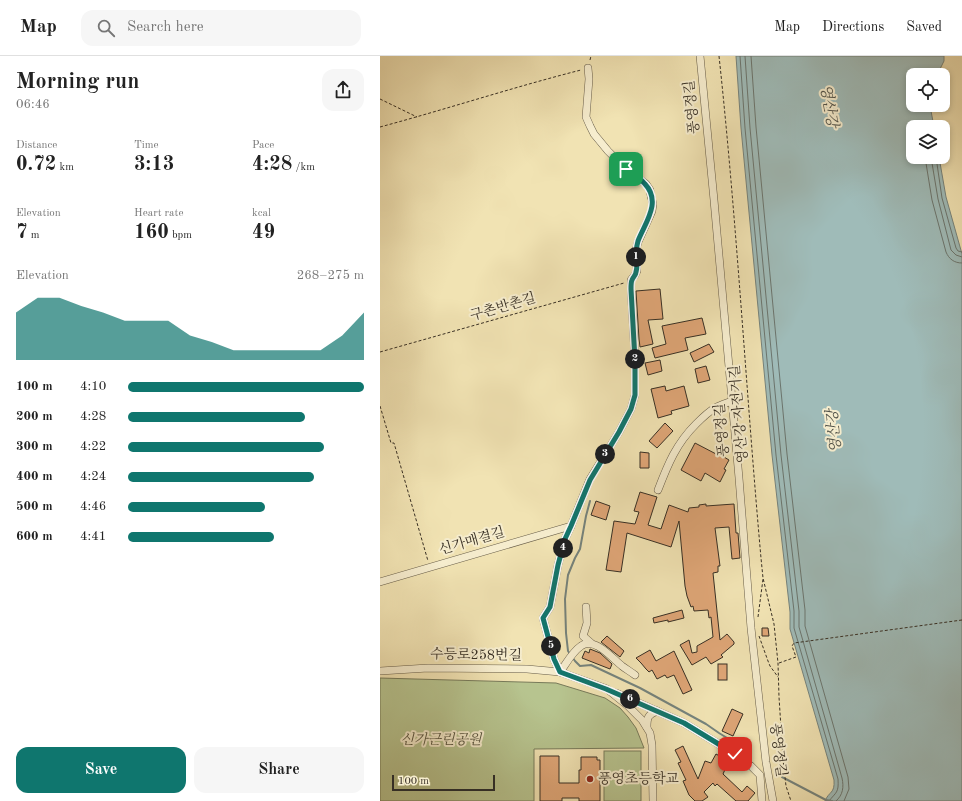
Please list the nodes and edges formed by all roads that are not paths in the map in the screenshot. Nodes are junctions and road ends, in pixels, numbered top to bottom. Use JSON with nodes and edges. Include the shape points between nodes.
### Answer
{"nodes":[{"id":1,"x":700,"y":56,"type":"edge"},
{"id":2,"x":588,"y":68,"type":"road end"},
{"id":3,"x":732,"y":401,"type":"junction"},
{"id":4,"x":658,"y":490,"type":"dead end"},
{"id":5,"x":571,"y":526,"type":"junction"},
{"id":6,"x":380,"y":582,"type":"edge"},
{"id":7,"x":586,"y":607,"type":"dead end"},
{"id":8,"x":591,"y":643,"type":"junction"},
{"id":9,"x":380,"y":671,"type":"edge"},
{"id":10,"x":560,"y":672,"type":"junction"},
{"id":11,"x":635,"y":675,"type":"dead end"},
{"id":12,"x":606,"y":689,"type":"junction"},
{"id":13,"x":657,"y":711,"type":"junction"},
{"id":14,"x":648,"y":729,"type":"junction"},
{"id":15,"x":653,"y":801,"type":"edge"},
{"id":16,"x":762,"y":801,"type":"edge"},
{"id":17,"x":773,"y":801,"type":"edge"}],
"edges":[{"from":1,"to":3,"type":"street","name":"풍영정길"},
{"from":2,"to":5,"type":"street","via":[[586,117],[590,126],[608,151],[646,184],[653,204],[638,242],[637,271],[631,280],[635,395],[619,432],[590,480]]},
{"from":3,"to":4,"type":"street","via":[[715,408],[700,419],[682,440],[671,458]]},
{"from":3,"to":17,"type":"street","name":"풍영정길","via":[[751,628],[766,762]]},
{"from":5,"to":6,"type":"street","name":"신가매결길"},
{"from":5,"to":10,"type":"street","via":[[558,565],[550,607],[543,618]]},
{"from":7,"to":8,"type":"street","via":[[587,623],[583,636]]},
{"from":8,"to":10,"type":"street","via":[[582,644]]},
{"from":8,"to":11,"type":"street","via":[[609,653]]},
{"from":9,"to":10,"type":"street","name":"수등로258번길","via":[[428,668]]},
{"from":10,"to":12,"type":"street","name":"수등로258번길"},
{"from":12,"to":13,"type":"street","name":"풍영정길"},
{"from":12,"to":14,"type":"street","name":"수등로258번길","via":[[628,706]]},
{"from":13,"to":14,"type":"street","via":[[647,720]]},
{"from":13,"to":16,"type":"street","name":"풍영정길","via":[[684,723],[751,766],[760,775]]},
{"from":14,"to":15,"type":"street","name":"수등로258번길","via":[[652,746]]}]}
